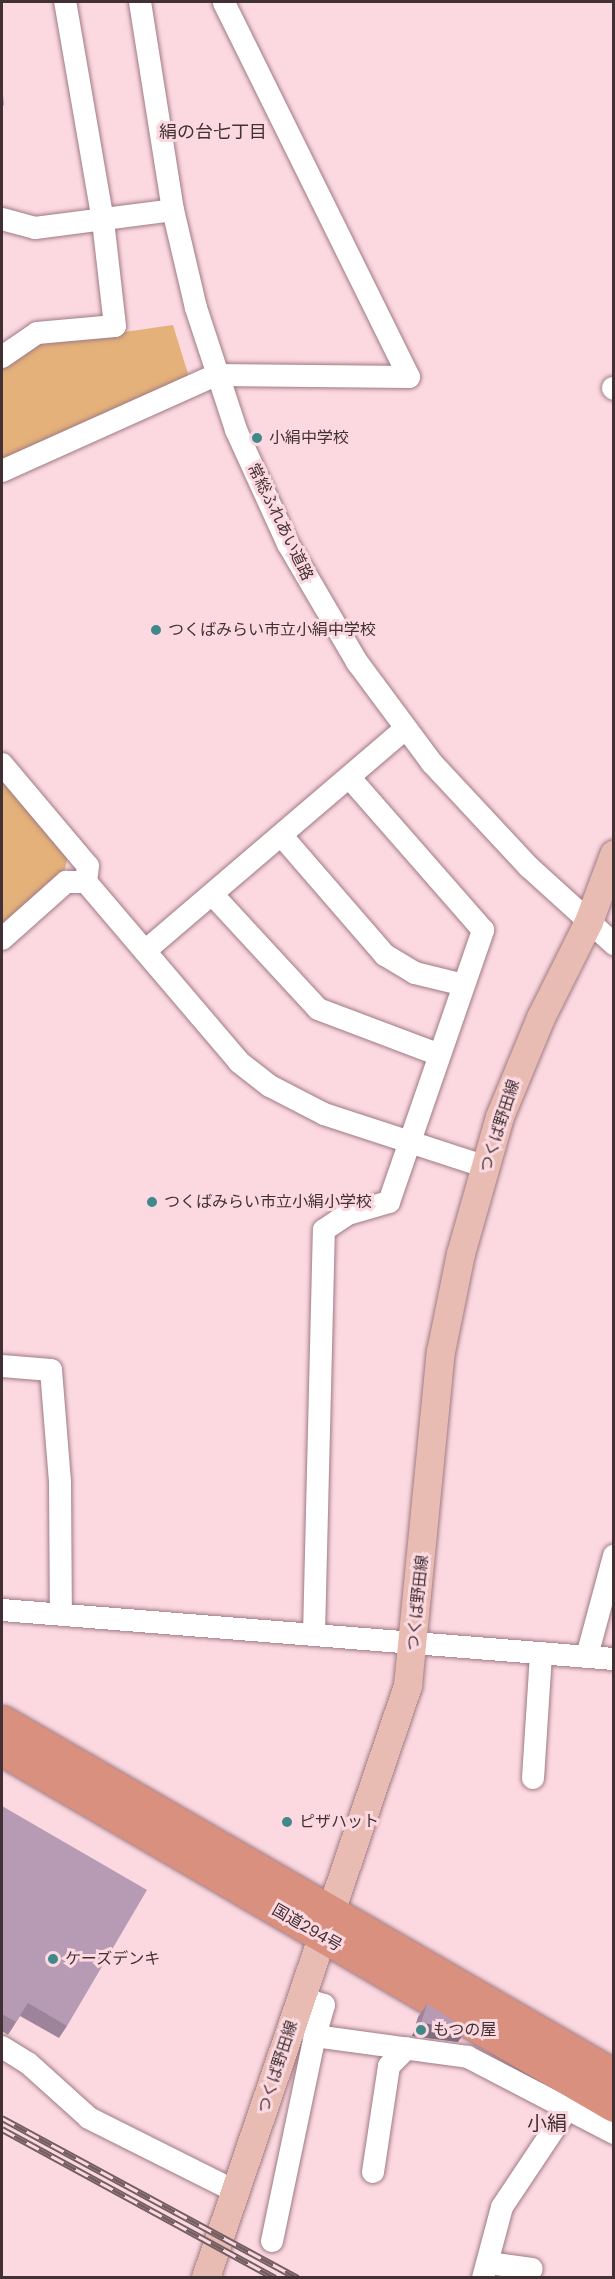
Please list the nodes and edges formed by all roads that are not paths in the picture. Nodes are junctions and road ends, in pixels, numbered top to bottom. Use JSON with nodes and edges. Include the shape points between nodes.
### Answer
{"nodes":[{"id":1,"x":65,"y":2,"type":"edge"},
{"id":2,"x":140,"y":2,"type":"edge"},
{"id":3,"x":224,"y":2,"type":"edge"},
{"id":4,"x":173,"y":210,"type":"junction"},
{"id":5,"x":2,"y":219,"type":"edge"},
{"id":6,"x":103,"y":221,"type":"junction"},
{"id":7,"x":3,"y":352,"type":"edge"},
{"id":8,"x":216,"y":375,"type":"junction"},
{"id":9,"x":2,"y":471,"type":"edge"},
{"id":10,"x":405,"y":729,"type":"junction"},
{"id":11,"x":2,"y":764,"type":"edge"},
{"id":12,"x":349,"y":777,"type":"junction"},
{"id":13,"x":281,"y":835,"type":"junction"},
{"id":14,"x":614,"y":855,"type":"edge"},
{"id":15,"x":86,"y":882,"type":"junction"},
{"id":16,"x":212,"y":894,"type":"junction"},
{"id":17,"x":614,"y":894,"type":"edge"},
{"id":18,"x":589,"y":922,"type":"junction"},
{"id":19,"x":2,"y":939,"type":"edge"},
{"id":20,"x":614,"y":944,"type":"edge"},
{"id":21,"x":144,"y":951,"type":"junction"},
{"id":22,"x":464,"y":985,"type":"junction"},
{"id":23,"x":437,"y":1054,"type":"junction"},
{"id":24,"x":410,"y":1143,"type":"junction"},
{"id":25,"x":486,"y":1167,"type":"junction"},
{"id":26,"x":2,"y":1366,"type":"edge"},
{"id":27,"x":614,"y":1556,"type":"edge"},
{"id":28,"x":2,"y":1610,"type":"edge"},
{"id":29,"x":61,"y":1614,"type":"junction"},
{"id":30,"x":314,"y":1634,"type":"junction"},
{"id":31,"x":415,"y":1642,"type":"junction"},
{"id":32,"x":541,"y":1653,"type":"junction"},
{"id":33,"x":587,"y":1656,"type":"junction"},
{"id":34,"x":614,"y":1659,"type":"edge"},
{"id":35,"x":2,"y":1722,"type":"edge"},
{"id":36,"x":2,"y":1749,"type":"edge"},
{"id":37,"x":533,"y":1778,"type":"dead end"},
{"id":38,"x":327,"y":1925,"type":"junction"},
{"id":39,"x":301,"y":1998,"type":"junction"},
{"id":40,"x":315,"y":2036,"type":"junction"},
{"id":41,"x":2,"y":2047,"type":"edge"},
{"id":42,"x":407,"y":2048,"type":"junction"},
{"id":43,"x":607,"y":2096,"type":"edge"},
{"id":44,"x":568,"y":2108,"type":"junction"},
{"id":45,"x":614,"y":2133,"type":"edge"},
{"id":46,"x":373,"y":2172,"type":"dead end"},
{"id":47,"x":237,"y":2192,"type":"junction"},
{"id":48,"x":272,"y":2241,"type":"dead end"},
{"id":49,"x":532,"y":2269,"type":"dead end"},
{"id":50,"x":486,"y":2270,"type":"edge"},
{"id":51,"x":206,"y":2277,"type":"edge"}],
"edges":[{"from":1,"to":6,"type":"street"},
{"from":2,"to":4,"type":"street","name":"常総ふれあい道路"},
{"from":3,"to":8,"type":"street","via":[[409,377]]},
{"from":4,"to":6,"type":"street"},
{"from":4,"to":8,"type":"street","name":"常総ふれあい道路"},
{"from":5,"to":6,"type":"street","via":[[35,228]]},
{"from":6,"to":7,"type":"street","via":[[115,326],[37,333]]},
{"from":8,"to":9,"type":"street"},
{"from":8,"to":10,"type":"street","name":"常総ふれあい道路","via":[[288,544],[357,662]]},
{"from":10,"to":12,"type":"street"},
{"from":10,"to":18,"type":"street","name":"常総ふれあい道路","via":[[465,802]]},
{"from":11,"to":15,"type":"street","via":[[88,866]]},
{"from":12,"to":13,"type":"street"},
{"from":12,"to":22,"type":"street","via":[[483,930]]},
{"from":13,"to":16,"type":"street"},
{"from":13,"to":22,"type":"street","via":[[385,955],[415,973]]},
{"from":14,"to":18,"type":"main road","name":"つくば野田線"},
{"from":15,"to":19,"type":"street","via":[[66,882]]},
{"from":15,"to":21,"type":"street"},
{"from":16,"to":21,"type":"street"},
{"from":16,"to":23,"type":"street","via":[[318,1010]]},
{"from":17,"to":18,"type":"main road","name":"つくば野田線"},
{"from":18,"to":20,"type":"street","name":"常総ふれあい道路"},
{"from":18,"to":25,"type":"main road","name":"つくば野田線","via":[[524,1058],[500,1117]]},
{"from":21,"to":24,"type":"street","via":[[239,1062],[270,1086],[324,1114]]},
{"from":22,"to":23,"type":"street"},
{"from":23,"to":24,"type":"street"},
{"from":24,"to":25,"type":"street"},
{"from":24,"to":30,"type":"street","via":[[389,1202],[348,1214],[324,1230]]},
{"from":25,"to":31,"type":"main road","name":"つくば野田線","via":[[461,1254],[441,1352]]},
{"from":26,"to":29,"type":"street","via":[[51,1370],[60,1483]]},
{"from":27,"to":33,"type":"street"},
{"from":28,"to":29,"type":"street"},
{"from":29,"to":30,"type":"street"},
{"from":30,"to":31,"type":"street"},
{"from":31,"to":32,"type":"street"},
{"from":31,"to":38,"type":"main road","name":"つくば野田線","via":[[408,1686]]},
{"from":32,"to":33,"type":"street"},
{"from":32,"to":37,"type":"street"},
{"from":33,"to":34,"type":"street"},
{"from":35,"to":38,"type":"highway","name":"国道294号"},
{"from":36,"to":38,"type":"highway","name":"国道294号"},
{"from":38,"to":39,"type":"main road","name":"つくば野田線"},
{"from":38,"to":43,"type":"highway","name":"国道294号"},
{"from":39,"to":40,"type":"street","via":[[324,2005]]},
{"from":39,"to":47,"type":"main road","name":"つくば野田線"},
{"from":40,"to":42,"type":"street"},
{"from":40,"to":48,"type":"street"},
{"from":41,"to":47,"type":"street","via":[[28,2063],[89,2118]]},
{"from":42,"to":44,"type":"street","via":[[468,2056]]},
{"from":42,"to":46,"type":"street","via":[[389,2066]]},
{"from":43,"to":44,"type":"street"},
{"from":43,"to":45,"type":"street"},
{"from":44,"to":50,"type":"street","via":[[502,2207]]},
{"from":47,"to":51,"type":"main road","name":"つくば野田線"},
{"from":49,"to":50,"type":"street"}]}
